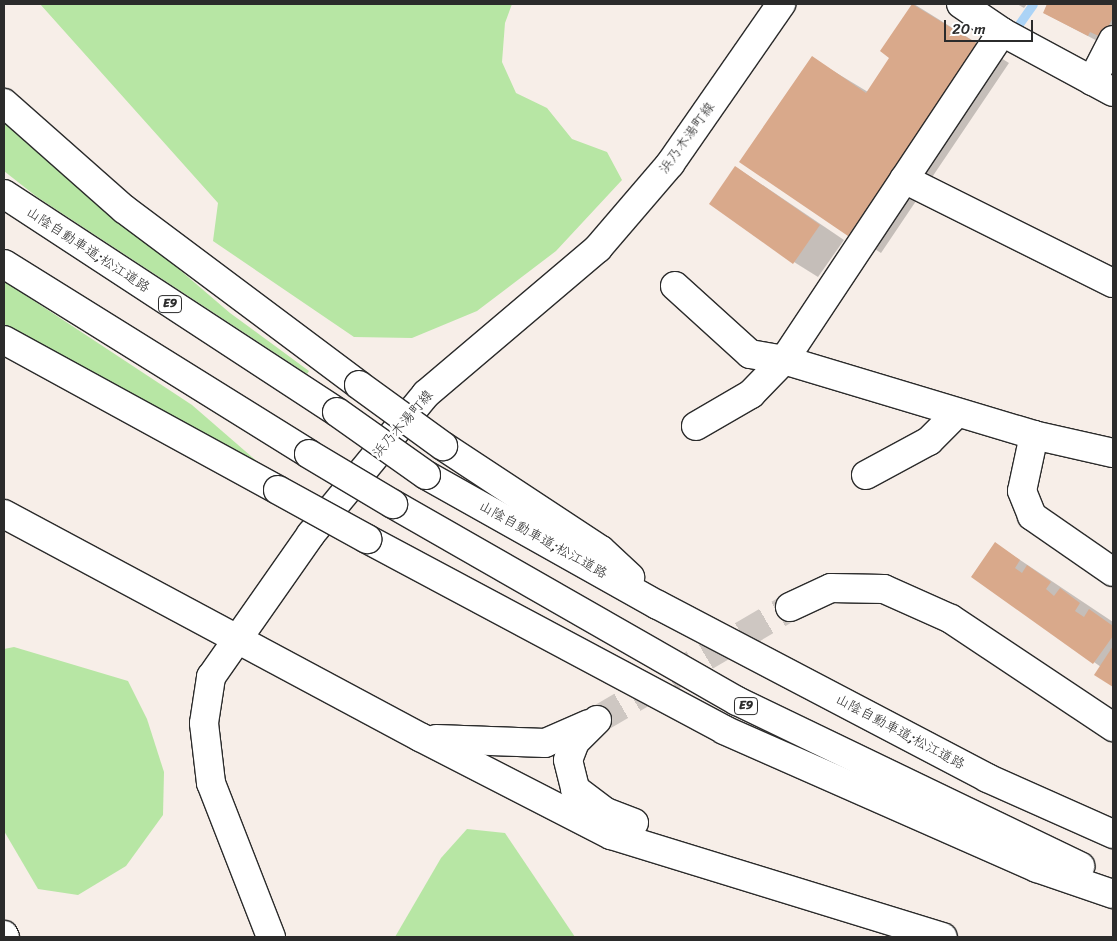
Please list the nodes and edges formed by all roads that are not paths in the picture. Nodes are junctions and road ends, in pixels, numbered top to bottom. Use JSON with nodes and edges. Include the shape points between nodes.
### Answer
{"nodes":[{"id":1,"x":780,"y":4,"type":"edge"},
{"id":2,"x":961,"y":4,"type":"edge"},
{"id":3,"x":1002,"y":32,"type":"junction"},
{"id":4,"x":1113,"y":40,"type":"edge"},
{"id":5,"x":1103,"y":86,"type":"edge"},
{"id":6,"x":4,"y":103,"type":"edge"},
{"id":7,"x":904,"y":179,"type":"junction"},
{"id":8,"x":4,"y":194,"type":"edge"},
{"id":9,"x":4,"y":264,"type":"edge"},
{"id":10,"x":1113,"y":283,"type":"edge"},
{"id":11,"x":675,"y":286,"type":"dead end"},
{"id":12,"x":4,"y":340,"type":"edge"},
{"id":13,"x":784,"y":360,"type":"junction"},
{"id":14,"x":956,"y":414,"type":"junction"},
{"id":15,"x":696,"y":426,"type":"dead end"},
{"id":16,"x":1034,"y":436,"type":"junction"},
{"id":17,"x":1113,"y":453,"type":"edge"},
{"id":18,"x":866,"y":475,"type":"dead end"},
{"id":19,"x":4,"y":514,"type":"edge"},
{"id":20,"x":1113,"y":572,"type":"edge"},
{"id":21,"x":658,"y":605,"type":"junction"},
{"id":22,"x":790,"y":607,"type":"tunnel mouth"},
{"id":23,"x":235,"y":641,"type":"junction"},
{"id":24,"x":1113,"y":727,"type":"edge"},
{"id":25,"x":420,"y":737,"type":"junction"},
{"id":26,"x":1113,"y":834,"type":"edge"},
{"id":27,"x":751,"y":878,"type":"junction"},
{"id":28,"x":1113,"y":881,"type":"edge"},
{"id":29,"x":1113,"y":894,"type":"edge"},
{"id":30,"x":271,"y":937,"type":"edge"},
{"id":31,"x":943,"y":937,"type":"edge"}],
"edges":[{"from":1,"to":23,"type":"main road","name":"浜乃木湯町線","via":[[670,164],[598,248],[426,394],[311,534]]},
{"from":2,"to":3,"type":"main road"},
{"from":3,"to":5,"type":"main road"},
{"from":3,"to":7,"type":"main road"},
{"from":4,"to":5,"type":"main road"},
{"from":6,"to":21,"type":"main road","bridge":true,"via":[[124,209],[443,446],[601,550]]},
{"from":7,"to":10,"type":"main road"},
{"from":7,"to":13,"type":"main road"},
{"from":8,"to":21,"type":"main road","name":"山陰自動車道;松江道路","number":"E9","bridge":true,"via":[[426,474]]},
{"from":9,"to":28,"type":"main road","number":"E9","bridge":true,"via":[[309,454],[737,701],[993,827]]},
{"from":11,"to":13,"type":"main road","via":[[750,354]]},
{"from":12,"to":29,"type":"main road","bridge":true,"via":[[724,730],[1037,868]]},
{"from":13,"to":14,"type":"main road"},
{"from":13,"to":15,"type":"main road","via":[[751,394]]},
{"from":14,"to":16,"type":"main road"},
{"from":14,"to":18,"type":"main road","via":[[929,441]]},
{"from":16,"to":17,"type":"main road"},
{"from":16,"to":20,"type":"main road","via":[[1022,492],[1025,504],[1032,516]]},
{"from":19,"to":23,"type":"main road"},
{"from":21,"to":26,"type":"main road","name":"山陰自動車道;松江道路","number":"E9","via":[[987,778]]},
{"from":22,"to":24,"type":"main road","via":[[831,588],[884,589],[951,620]]},
{"from":23,"to":25,"type":"main road"},
{"from":23,"to":30,"type":"main road","name":"浜乃木湯町線","via":[[211,677],[206,696],[207,754],[211,783]]},
{"from":25,"to":27,"type":"main road","via":[[611,835]]},
{"from":25,"to":27,"type":"main road","via":[[544,743],[597,720],[575,742],[568,760],[576,788],[606,812],[679,840]]},
{"from":27,"to":31,"type":"main road"}]}
